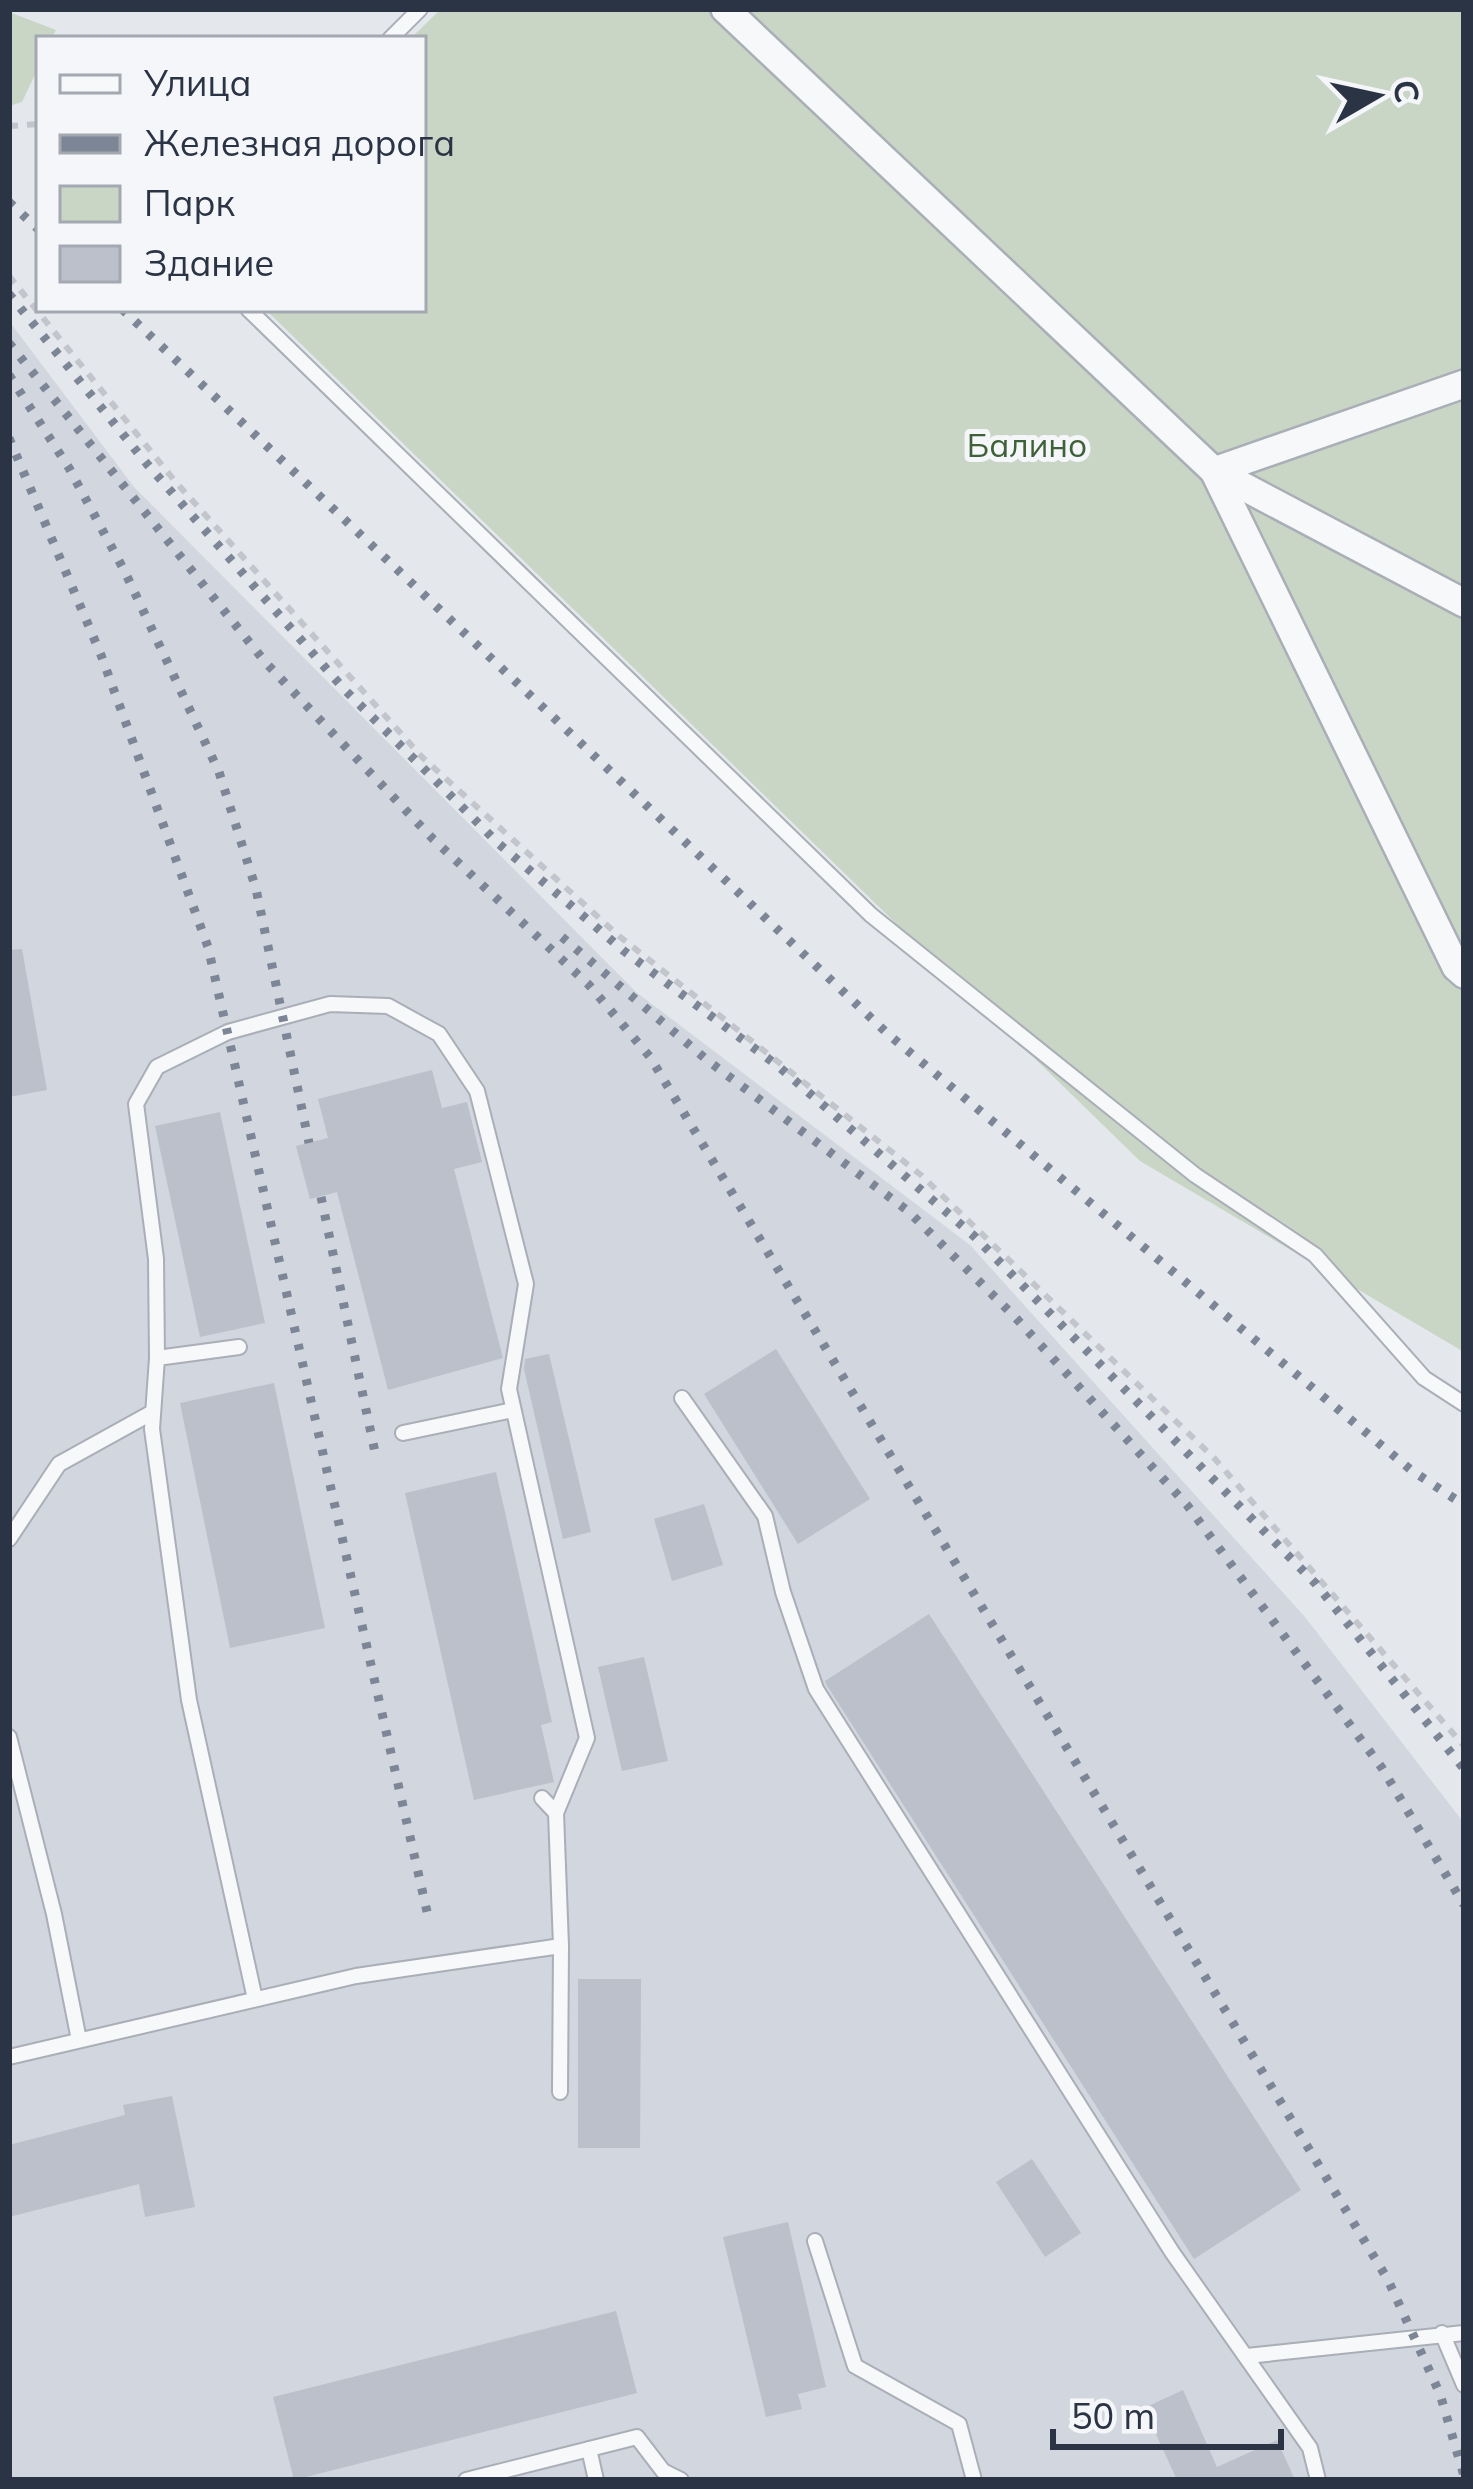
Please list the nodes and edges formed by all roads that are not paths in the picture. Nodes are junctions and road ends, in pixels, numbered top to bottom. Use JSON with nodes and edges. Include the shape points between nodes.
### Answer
{"nodes":[{"id":1,"x":421,"y":9,"type":"edge"},
{"id":2,"x":724,"y":9,"type":"edge"},
{"id":3,"x":393,"y":36,"type":"edge"},
{"id":4,"x":251,"y":312,"type":"edge"},
{"id":5,"x":1464,"y":384,"type":"edge"},
{"id":6,"x":1214,"y":471,"type":"junction"},
{"id":7,"x":1464,"y":603,"type":"edge"},
{"id":8,"x":1464,"y":974,"type":"edge"},
{"id":9,"x":239,"y":1347,"type":"dead end"},
{"id":10,"x":157,"y":1358,"type":"junction"},
{"id":11,"x":682,"y":1398,"type":"dead end"},
{"id":12,"x":1464,"y":1404,"type":"edge"},
{"id":13,"x":513,"y":1410,"type":"junction"},
{"id":14,"x":153,"y":1412,"type":"junction"},
{"id":15,"x":403,"y":1433,"type":"dead end"},
{"id":16,"x":9,"y":1539,"type":"edge"},
{"id":17,"x":9,"y":1737,"type":"edge"},
{"id":18,"x":542,"y":1798,"type":"dead end"},
{"id":19,"x":556,"y":1814,"type":"junction"},
{"id":20,"x":561,"y":1946,"type":"junction"},
{"id":21,"x":255,"y":2000,"type":"junction"},
{"id":22,"x":79,"y":2040,"type":"junction"},
{"id":23,"x":9,"y":2056,"type":"edge"},
{"id":24,"x":560,"y":2092,"type":"dead end"},
{"id":25,"x":815,"y":2241,"type":"dead end"},
{"id":26,"x":1442,"y":2333,"type":"junction"},
{"id":27,"x":1464,"y":2333,"type":"edge"},
{"id":28,"x":1247,"y":2356,"type":"junction"},
{"id":29,"x":1464,"y":2385,"type":"edge"},
{"id":30,"x":589,"y":2449,"type":"junction"},
{"id":31,"x":466,"y":2480,"type":"edge"},
{"id":32,"x":596,"y":2480,"type":"edge"},
{"id":33,"x":681,"y":2480,"type":"edge"},
{"id":34,"x":974,"y":2480,"type":"edge"},
{"id":35,"x":1318,"y":2480,"type":"edge"}],
"edges":[{"from":1,"to":3,"type":"lane"},
{"from":2,"to":6,"type":"street"},
{"from":4,"to":12,"type":"lane","via":[[871,915],[1195,1174],[1315,1255],[1424,1378]]},
{"from":5,"to":6,"type":"street"},
{"from":6,"to":7,"type":"street"},
{"from":6,"to":8,"type":"street"},
{"from":9,"to":10,"type":"lane"},
{"from":10,"to":13,"type":"lane","via":[[156,1258],[136,1104],[158,1067],[227,1032],[330,1004],[388,1006],[439,1034],[477,1091],[526,1284],[509,1389]]},
{"from":10,"to":14,"type":"lane"},
{"from":11,"to":28,"type":"lane","via":[[765,1516],[816,1690],[1172,2252]]},
{"from":13,"to":15,"type":"lane"},
{"from":13,"to":19,"type":"lane","via":[[586,1738]]},
{"from":14,"to":16,"type":"lane","via":[[59,1464]]},
{"from":14,"to":21,"type":"lane","via":[[189,1700]]},
{"from":17,"to":22,"type":"lane"},
{"from":18,"to":19,"type":"lane"},
{"from":19,"to":20,"type":"lane"},
{"from":20,"to":21,"type":"lane","via":[[356,1976]]},
{"from":20,"to":24,"type":"lane"},
{"from":21,"to":22,"type":"lane"},
{"from":22,"to":23,"type":"lane"},
{"from":25,"to":34,"type":"lane","via":[[855,2366],[959,2424]]},
{"from":26,"to":27,"type":"lane"},
{"from":26,"to":28,"type":"lane"},
{"from":26,"to":29,"type":"lane"},
{"from":28,"to":35,"type":"lane","via":[[1310,2448]]},
{"from":30,"to":31,"type":"lane"},
{"from":30,"to":32,"type":"lane"},
{"from":30,"to":33,"type":"lane","via":[[637,2437],[662,2471]]}]}
